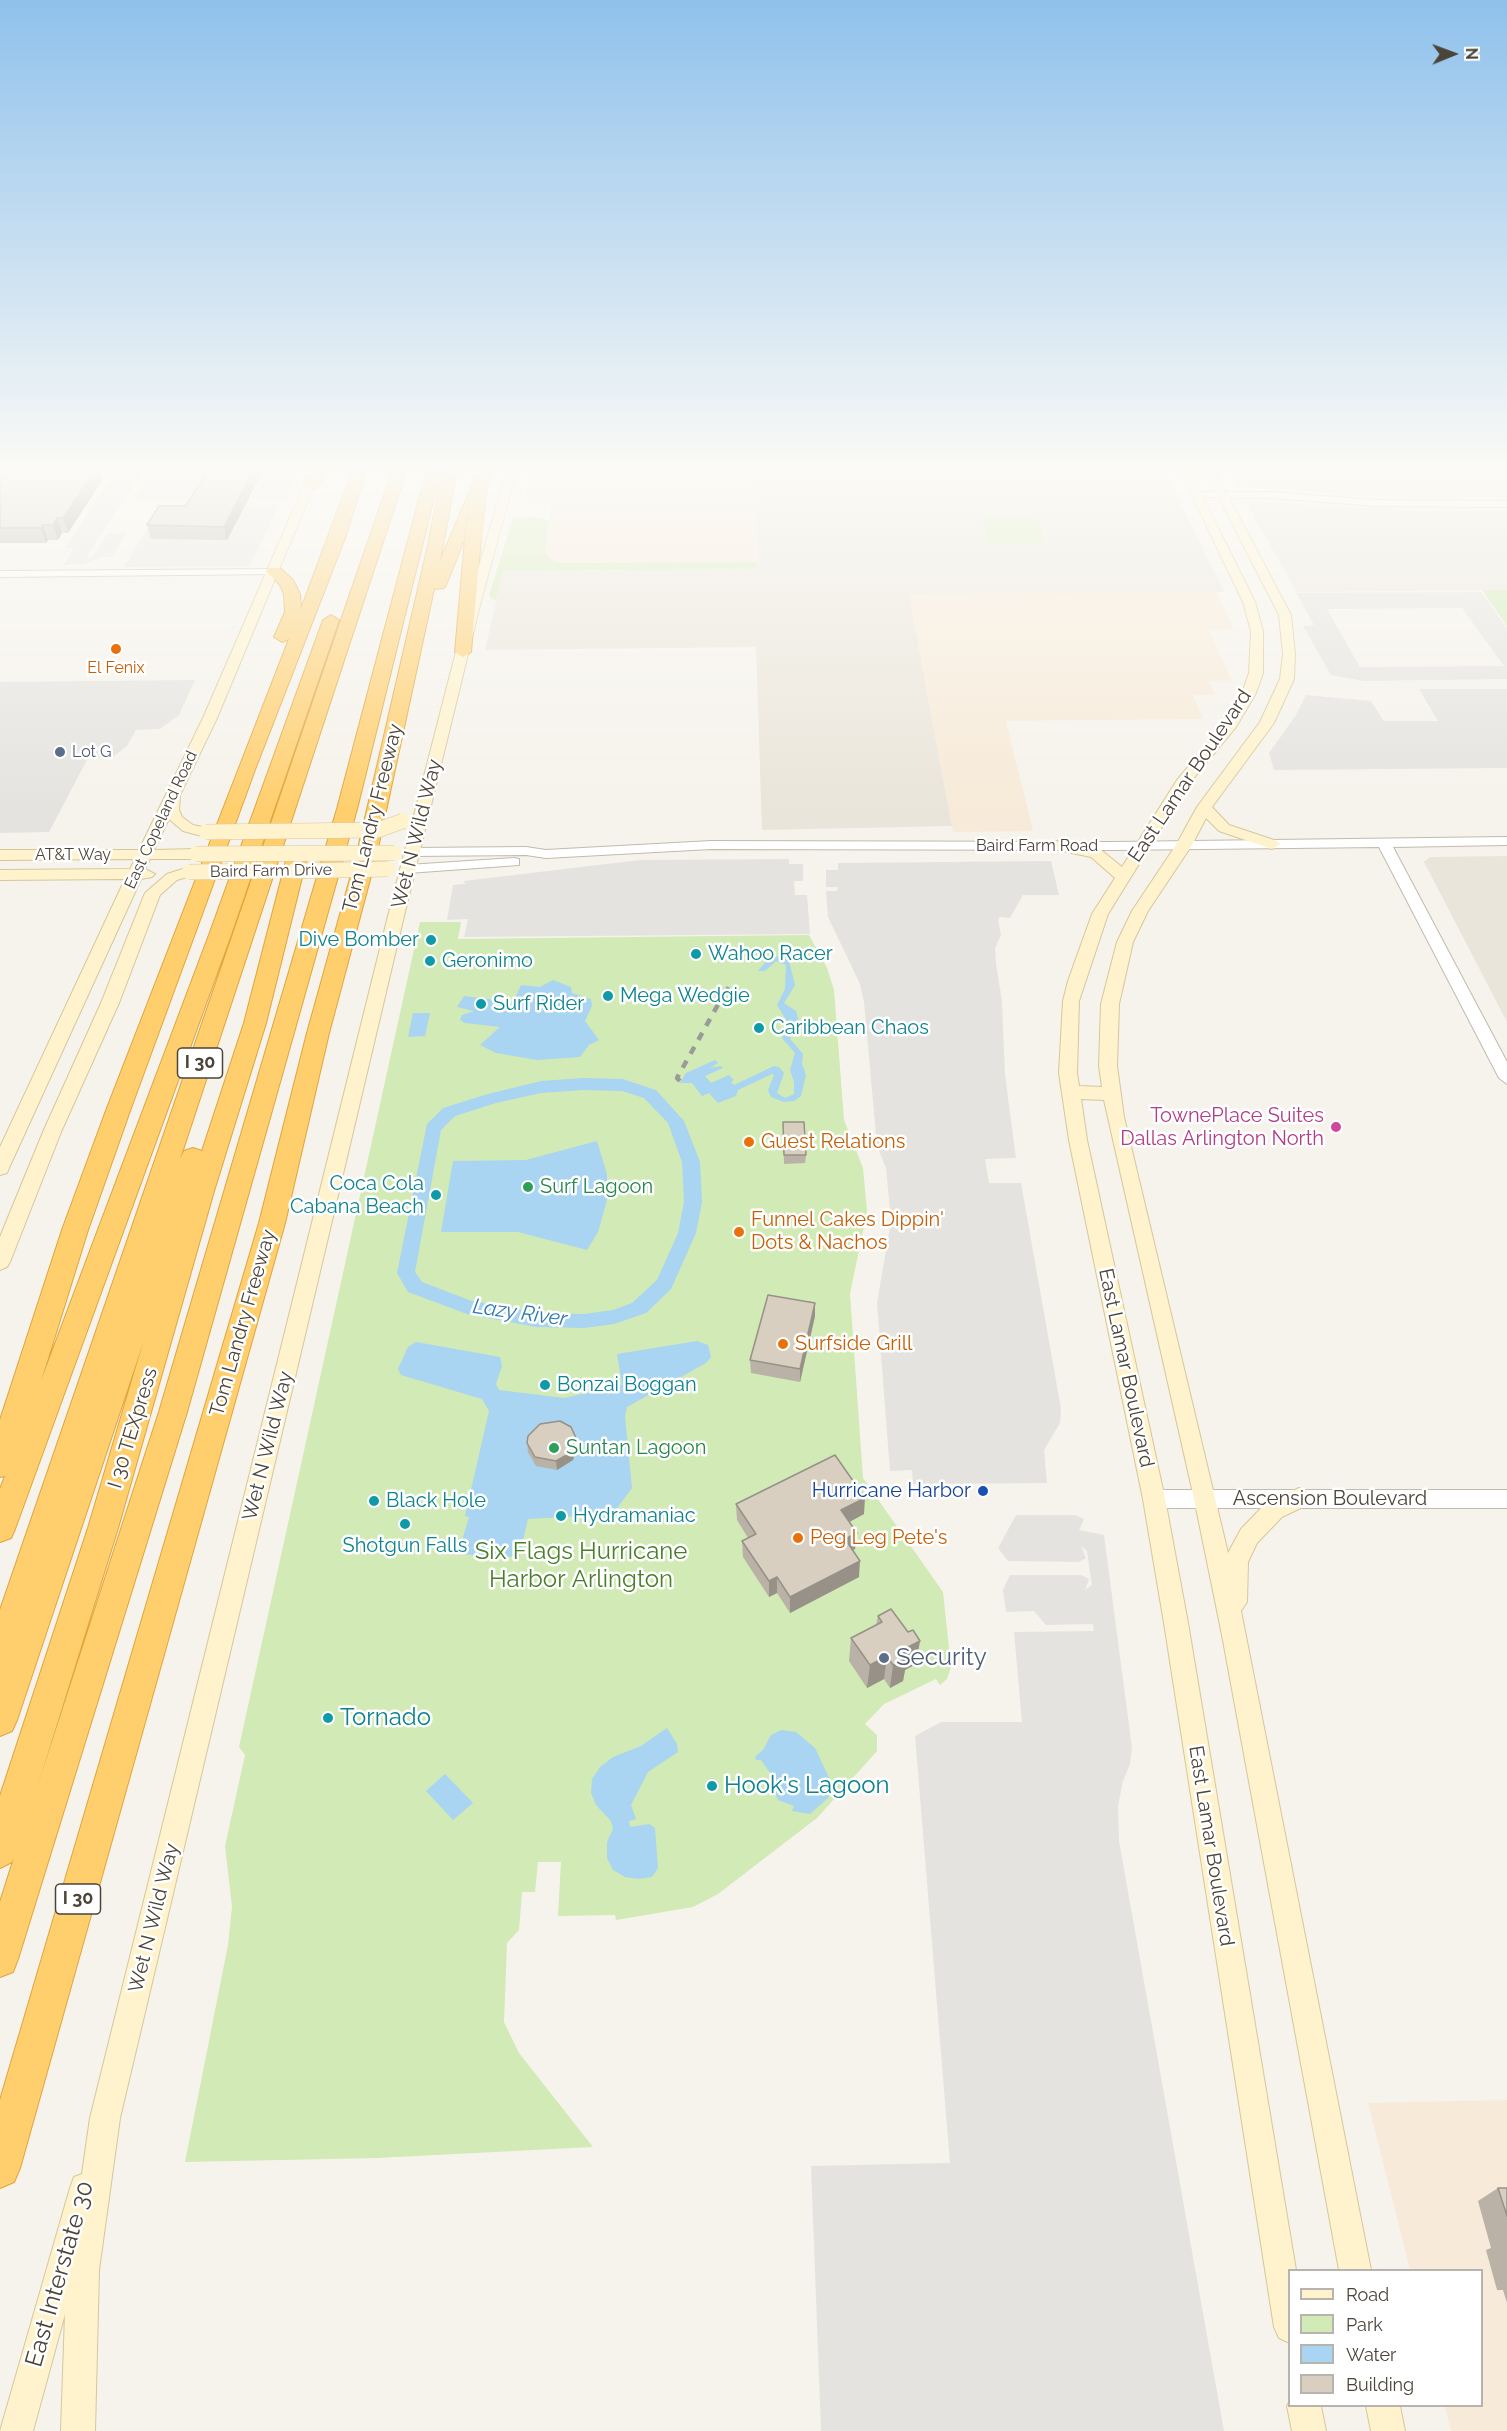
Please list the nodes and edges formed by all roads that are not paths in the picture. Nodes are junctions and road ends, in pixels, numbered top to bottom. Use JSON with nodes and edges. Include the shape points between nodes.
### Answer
{"nodes":[{"id":1,"x":264,"y":582,"type":"edge"},
{"id":2,"x":269,"y":582,"type":"edge"},
{"id":3,"x":284,"y":582,"type":"edge"},
{"id":4,"x":320,"y":582,"type":"edge"},
{"id":5,"x":344,"y":582,"type":"edge"},
{"id":6,"x":362,"y":582,"type":"edge"},
{"id":7,"x":414,"y":582,"type":"edge"},
{"id":8,"x":426,"y":582,"type":"edge"},
{"id":9,"x":440,"y":582,"type":"edge"},
{"id":10,"x":469,"y":582,"type":"edge"},
{"id":11,"x":482,"y":582,"type":"edge"},
{"id":12,"x":1239,"y":582,"type":"edge"},
{"id":13,"x":1268,"y":582,"type":"edge"},
{"id":14,"x":267,"y":587,"type":"junction"},
{"id":15,"x":422,"y":607,"type":"junction"},
{"id":16,"x":463,"y":652,"type":"junction"},
{"id":17,"x":1271,"y":676,"type":"junction"},
{"id":18,"x":247,"y":766,"type":"junction"},
{"id":19,"x":429,"y":788,"type":"junction"},
{"id":20,"x":174,"y":793,"type":"junction"},
{"id":21,"x":1204,"y":807,"type":"junction"},
{"id":22,"x":1507,"y":841,"type":"edge"},
{"id":23,"x":1384,"y":842,"type":"junction"},
{"id":24,"x":1184,"y":844,"type":"junction"},
{"id":25,"x":1272,"y":844,"type":"junction"},
{"id":26,"x":711,"y":845,"type":"joint"},
{"id":27,"x":1057,"y":846,"type":"junction"},
{"id":28,"x":1144,"y":846,"type":"junction"},
{"id":29,"x":146,"y":854,"type":"junction"},
{"id":30,"x":0,"y":855,"type":"edge"},
{"id":31,"x":401,"y":861,"type":"junction"},
{"id":32,"x":273,"y":862,"type":"junction"},
{"id":33,"x":296,"y":862,"type":"junction"},
{"id":34,"x":189,"y":872,"type":"junction"},
{"id":35,"x":137,"y":874,"type":"junction"},
{"id":36,"x":0,"y":875,"type":"edge"},
{"id":37,"x":1123,"y":877,"type":"junction"},
{"id":38,"x":252,"y":1004,"type":"junction"},
{"id":39,"x":60,"y":1035,"type":"junction"},
{"id":40,"x":96,"y":1035,"type":"junction"},
{"id":41,"x":1507,"y":1078,"type":"edge"},
{"id":42,"x":1070,"y":1092,"type":"junction"},
{"id":43,"x":1111,"y":1094,"type":"junction"},
{"id":44,"x":0,"y":1168,"type":"edge"},
{"id":45,"x":0,"y":1262,"type":"edge"},
{"id":46,"x":0,"y":1465,"type":"edge"},
{"id":47,"x":1205,"y":1498,"type":"junction"},
{"id":48,"x":1299,"y":1498,"type":"junction"},
{"id":49,"x":1154,"y":1499,"type":"junction"},
{"id":50,"x":1507,"y":1499,"type":"edge"},
{"id":51,"x":0,"y":1529,"type":"edge"},
{"id":52,"x":1234,"y":1635,"type":"junction"},
{"id":53,"x":0,"y":1657,"type":"edge"},
{"id":54,"x":0,"y":1720,"type":"edge"},
{"id":55,"x":0,"y":1850,"type":"edge"},
{"id":56,"x":0,"y":1959,"type":"edge"},
{"id":57,"x":105,"y":2118,"type":"junction"},
{"id":58,"x":0,"y":2168,"type":"edge"},
{"id":59,"x":1355,"y":2269,"type":"edge"},
{"id":60,"x":1288,"y":2315,"type":"edge"},
{"id":61,"x":1304,"y":2407,"type":"edge"},
{"id":62,"x":1383,"y":2407,"type":"edge"},
{"id":63,"x":16,"y":2431,"type":"edge"},
{"id":64,"x":78,"y":2431,"type":"edge"},
{"id":65,"x":1309,"y":2431,"type":"edge"},
{"id":66,"x":1388,"y":2431,"type":"edge"}],
"edges":[{"from":1,"to":14,"type":"street"},
{"from":2,"to":14,"type":"main road","name":"East Copeland Road"},
{"from":3,"to":18,"type":"highway","via":[[289,589],[293,612],[267,678]]},
{"from":4,"to":18,"type":"highway"},
{"from":5,"to":51,"type":"highway","number":"I 30","via":[[220,935]]},
{"from":6,"to":53,"type":"highway","number":"I 30"},
{"from":7,"to":56,"type":"highway","via":[[173,1412]]},
{"from":8,"to":15,"type":"highway","name":"Tom Landry Freeway","number":"I 30"},
{"from":9,"to":15,"type":"highway"},
{"from":10,"to":16,"type":"highway","bridge":true},
{"from":11,"to":16,"type":"main road","name":"Wet N Wild Way"},
{"from":12,"to":17,"type":"main road","name":"East Lamar Boulevard"},
{"from":13,"to":17,"type":"main road","name":"East Lamar Boulevard","via":[[1285,615],[1289,654]]},
{"from":14,"to":20,"type":"main road","name":"East Copeland Road"},
{"from":15,"to":58,"type":"highway","name":"Tom Landry Freeway","number":"I 30","via":[[366,857],[272,1223]]},
{"from":16,"to":19,"type":"main road","name":"Wet N Wild Way"},
{"from":17,"to":21,"type":"main road","name":"East Lamar Boulevard","via":[[1267,723]]},
{"from":17,"to":28,"type":"main road","name":"East Lamar Boulevard","via":[[1249,693],[1229,727],[1182,783]]},
{"from":18,"to":46,"type":"highway","via":[[75,1230]]},
{"from":19,"to":20,"type":"main road","bridge":true,"via":[[403,821],[378,830],[206,832],[188,828],[177,819],[172,810]]},
{"from":19,"to":31,"type":"main road","name":"Wet N Wild Way"},
{"from":20,"to":29,"type":"main road","name":"East Copeland Road"},
{"from":21,"to":24,"type":"main road","name":"East Lamar Boulevard"},
{"from":21,"to":25,"type":"main road","via":[[1224,828]]},
{"from":22,"to":23,"type":"street","name":"Baird Farm Road"},
{"from":23,"to":25,"type":"street","name":"Baird Farm Road"},
{"from":23,"to":41,"type":"street"},
{"from":24,"to":25,"type":"street","name":"Baird Farm Road"},
{"from":24,"to":28,"type":"street","name":"Baird Farm Road"},
{"from":24,"to":43,"type":"main road","name":"East Lamar Boulevard","via":[[1140,911],[1119,962],[1108,1022]]},
{"from":26,"to":27,"type":"street","name":"Baird Farm Road"},
{"from":26,"to":31,"type":"street","name":"Baird Farm Drive","via":[[546,854],[529,861]]},
{"from":27,"to":28,"type":"street","name":"Baird Farm Road"},
{"from":27,"to":37,"type":"main road","via":[[1096,853]]},
{"from":28,"to":37,"type":"main road","name":"East Lamar Boulevard"},
{"from":29,"to":30,"type":"main road","name":"AT&T Way"},
{"from":29,"to":32,"type":"main road","name":"Baird Farm Drive","bridge":true,"via":[[196,854]]},
{"from":29,"to":35,"type":"main road","name":"East Copeland Road"},
{"from":31,"to":33,"type":"main road","name":"Baird Farm Drive","bridge":true},
{"from":31,"to":57,"type":"main road","name":"Wet N Wild Way"},
{"from":32,"to":33,"type":"main road","name":"Baird Farm Drive"},
{"from":32,"to":34,"type":"main road","name":"Baird Farm Drive","bridge":true},
{"from":32,"to":38,"type":"highway","via":[[254,967]]},
{"from":33,"to":38,"type":"highway"},
{"from":34,"to":35,"type":"main road","name":"Baird Farm Drive"},
{"from":34,"to":40,"type":"main road","name":"East Copeland Road","via":[[172,877],[153,893]]},
{"from":35,"to":36,"type":"main road","name":"AT&T Way"},
{"from":35,"to":39,"type":"main road","name":"East Copeland Road"},
{"from":37,"to":42,"type":"main road","name":"East Lamar Boulevard","via":[[1101,914],[1071,1001],[1067,1050]]},
{"from":38,"to":54,"type":"highway","via":[[169,1230]]},
{"from":38,"to":55,"type":"highway","name":"I 30 TEXpress","via":[[103,1528]]},
{"from":39,"to":40,"type":"main road"},
{"from":39,"to":44,"type":"main road","name":"East Copeland Road"},
{"from":40,"to":45,"type":"main road","name":"East Copeland Road"},
{"from":42,"to":43,"type":"main road"},
{"from":42,"to":49,"type":"main road","name":"East Lamar Boulevard"},
{"from":43,"to":47,"type":"main road","name":"East Lamar Boulevard"},
{"from":47,"to":48,"type":"street","name":"Ascension Boulevard"},
{"from":47,"to":49,"type":"street","name":"Ascension Boulevard"},
{"from":47,"to":52,"type":"main road","name":"East Lamar Boulevard"},
{"from":48,"to":50,"type":"street","name":"Ascension Boulevard"},
{"from":48,"to":52,"type":"main road","via":[[1274,1510],[1249,1536],[1236,1562]]},
{"from":49,"to":60,"type":"main road","name":"East Lamar Boulevard"},
{"from":52,"to":59,"type":"main road","name":"East Lamar Boulevard"},
{"from":57,"to":63,"type":"main road","name":"East Interstate 30"},
{"from":57,"to":64,"type":"main road","name":"Wet N Wild Way","via":[[83,2270]]},
{"from":61,"to":65,"type":"main road"},
{"from":62,"to":66,"type":"main road"}]}
